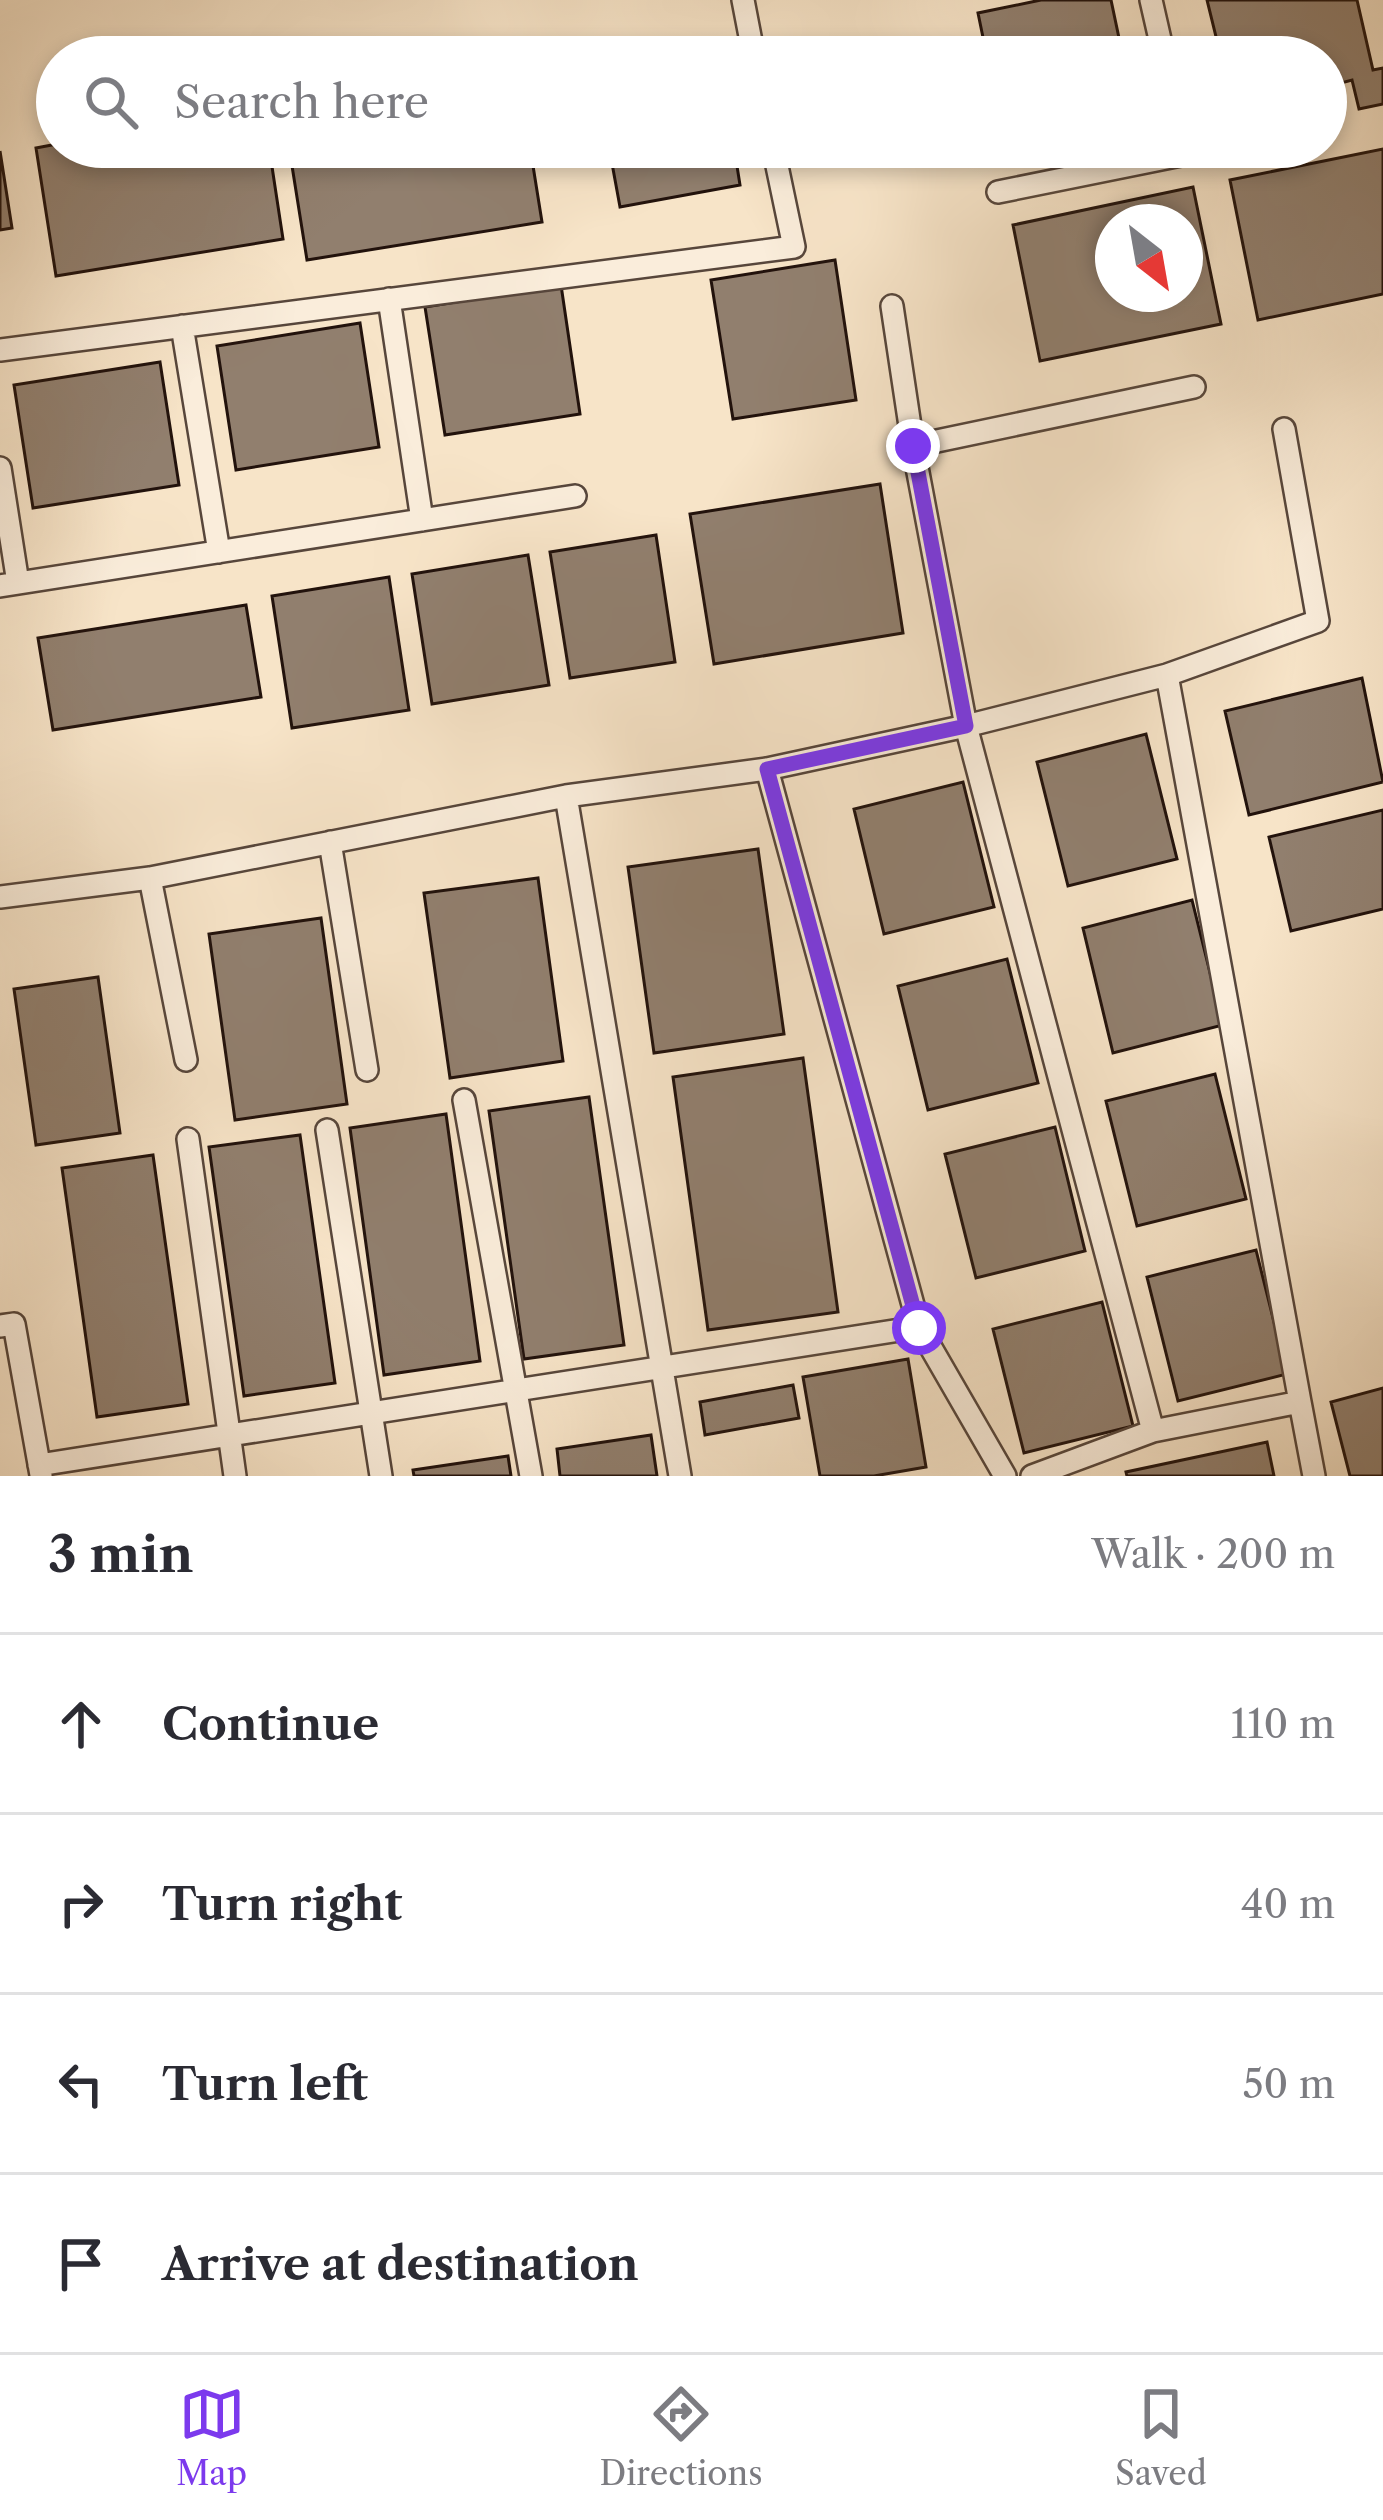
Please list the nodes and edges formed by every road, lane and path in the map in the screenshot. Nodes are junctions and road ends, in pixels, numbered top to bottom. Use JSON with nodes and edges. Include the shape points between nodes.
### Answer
{"nodes":[{"id":1,"x":742,"y":0,"type":"edge"},
{"id":2,"x":1151,"y":0,"type":"edge"},
{"id":3,"x":750,"y":36,"type":"edge"},
{"id":4,"x":1159,"y":36,"type":"edge"},
{"id":5,"x":777,"y":168,"type":"edge"},
{"id":6,"x":1117,"y":168,"type":"edge"},
{"id":7,"x":998,"y":192,"type":"dead end"},
{"id":8,"x":389,"y":299,"type":"junction"},
{"id":9,"x":892,"y":306,"type":"dead end"},
{"id":10,"x":182,"y":326,"type":"junction"},
{"id":11,"x":0,"y":350,"type":"edge"},
{"id":12,"x":1194,"y":386,"type":"dead end"},
{"id":13,"x":1284,"y":429,"type":"dead end"},
{"id":14,"x":913,"y":446,"type":"junction"},
{"id":15,"x":0,"y":468,"type":"edge"},
{"id":16,"x":575,"y":496,"type":"dead end"},
{"id":17,"x":422,"y":520,"type":"junction"},
{"id":18,"x":219,"y":552,"type":"junction"},
{"id":19,"x":9,"y":584,"type":"edge"},
{"id":20,"x":1167,"y":675,"type":"junction"},
{"id":21,"x":966,"y":726,"type":"junction"},
{"id":22,"x":767,"y":769,"type":"junction"},
{"id":23,"x":566,"y":796,"type":"junction"},
{"id":24,"x":330,"y":842,"type":"junction"},
{"id":25,"x":150,"y":878,"type":"junction"},
{"id":26,"x":0,"y":897,"type":"edge"},
{"id":27,"x":186,"y":1060,"type":"dead end"},
{"id":28,"x":367,"y":1070,"type":"dead end"},
{"id":29,"x":464,"y":1100,"type":"dead end"},
{"id":30,"x":326,"y":1130,"type":"dead end"},
{"id":31,"x":188,"y":1138,"type":"dead end"},
{"id":32,"x":0,"y":1326,"type":"edge"},
{"id":33,"x":919,"y":1328,"type":"junction"},
{"id":34,"x":662,"y":1367,"type":"junction"},
{"id":35,"x":513,"y":1391,"type":"junction"},
{"id":36,"x":1300,"y":1402,"type":"junction"},
{"id":37,"x":371,"y":1413,"type":"junction"},
{"id":38,"x":1153,"y":1431,"type":"junction"},
{"id":39,"x":229,"y":1435,"type":"junction"},
{"id":40,"x":40,"y":1470,"type":"edge"},
{"id":41,"x":235,"y":1476,"type":"edge"},
{"id":42,"x":382,"y":1476,"type":"edge"},
{"id":43,"x":530,"y":1476,"type":"edge"},
{"id":44,"x":680,"y":1476,"type":"edge"},
{"id":45,"x":1005,"y":1476,"type":"edge"},
{"id":46,"x":1032,"y":1476,"type":"edge"},
{"id":47,"x":1314,"y":1476,"type":"edge"}],
"edges":[{"from":1,"to":3,"type":"lane"},
{"from":2,"to":4,"type":"lane"},
{"from":5,"to":8,"type":"lane","via":[[794,247]]},
{"from":6,"to":7,"type":"lane"},
{"from":8,"to":10,"type":"lane"},
{"from":8,"to":17,"type":"lane"},
{"from":9,"to":14,"type":"lane"},
{"from":10,"to":11,"type":"lane"},
{"from":10,"to":18,"type":"lane"},
{"from":12,"to":14,"type":"lane"},
{"from":13,"to":20,"type":"lane","via":[[1318,621]]},
{"from":14,"to":21,"type":"lane"},
{"from":15,"to":19,"type":"lane"},
{"from":16,"to":17,"type":"lane"},
{"from":17,"to":18,"type":"lane"},
{"from":18,"to":19,"type":"lane"},
{"from":20,"to":21,"type":"lane"},
{"from":20,"to":36,"type":"lane"},
{"from":21,"to":22,"type":"lane"},
{"from":21,"to":38,"type":"lane"},
{"from":22,"to":23,"type":"lane"},
{"from":22,"to":33,"type":"lane"},
{"from":23,"to":24,"type":"lane"},
{"from":23,"to":34,"type":"lane"},
{"from":24,"to":25,"type":"lane"},
{"from":24,"to":28,"type":"lane"},
{"from":25,"to":26,"type":"lane"},
{"from":25,"to":27,"type":"lane"},
{"from":29,"to":35,"type":"lane"},
{"from":30,"to":37,"type":"lane"},
{"from":31,"to":39,"type":"lane"},
{"from":32,"to":40,"type":"lane","via":[[14,1324]]},
{"from":33,"to":34,"type":"lane"},
{"from":33,"to":45,"type":"lane"},
{"from":34,"to":35,"type":"lane"},
{"from":34,"to":44,"type":"lane"},
{"from":35,"to":37,"type":"lane"},
{"from":35,"to":43,"type":"lane"},
{"from":36,"to":38,"type":"lane"},
{"from":36,"to":47,"type":"lane"},
{"from":37,"to":39,"type":"lane"},
{"from":37,"to":42,"type":"lane"},
{"from":38,"to":46,"type":"lane"},
{"from":39,"to":40,"type":"lane"},
{"from":39,"to":41,"type":"lane"}]}
